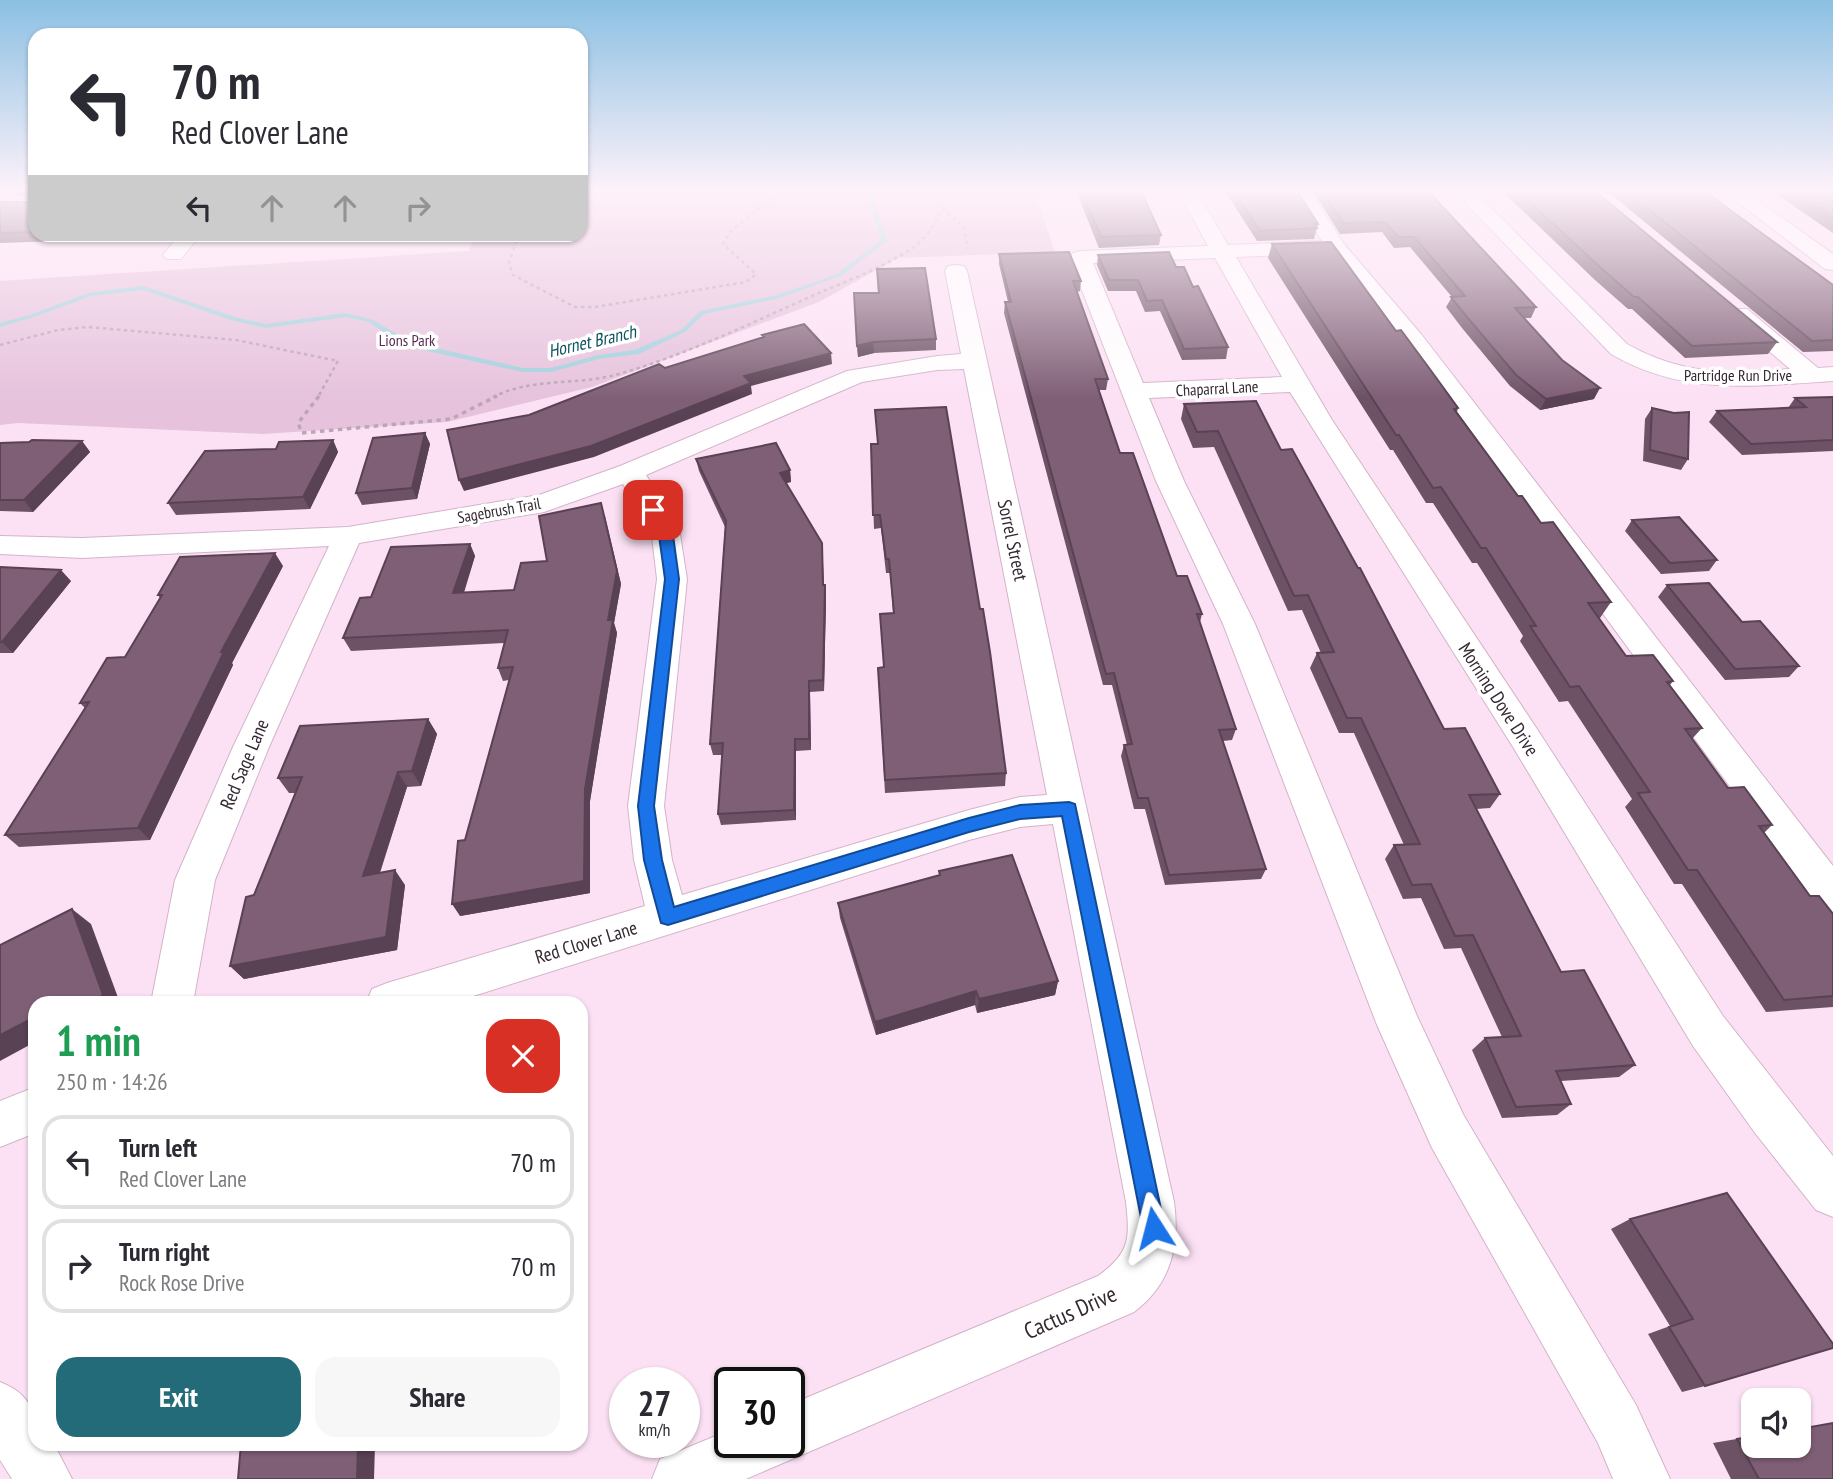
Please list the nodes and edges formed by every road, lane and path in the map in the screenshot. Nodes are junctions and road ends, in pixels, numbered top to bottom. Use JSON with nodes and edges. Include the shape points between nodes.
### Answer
{"nodes":[{"id":1,"x":510,"y":260,"type":"edge"},
{"id":2,"x":740,"y":260,"type":"edge"},
{"id":3,"x":886,"y":260,"type":"edge"},
{"id":4,"x":966,"y":260,"type":"edge"},
{"id":5,"x":1081,"y":260,"type":"edge"},
{"id":6,"x":1227,"y":260,"type":"edge"},
{"id":7,"x":1347,"y":260,"type":"edge"},
{"id":8,"x":1532,"y":260,"type":"edge"},
{"id":9,"x":957,"y":273,"type":"joint"},
{"id":10,"x":1727,"y":304,"type":"edge"},
{"id":11,"x":0,"y":345,"type":"edge"},
{"id":12,"x":975,"y":361,"type":"junction"},
{"id":13,"x":1822,"y":374,"type":"edge"},
{"id":14,"x":1298,"y":384,"type":"junction"},
{"id":15,"x":1136,"y":391,"type":"junction"},
{"id":16,"x":631,"y":472,"type":"junction"},
{"id":17,"x":348,"y":536,"type":"junction"},
{"id":18,"x":0,"y":545,"type":"edge"},
{"id":19,"x":1069,"y":808,"type":"junction"},
{"id":20,"x":1833,"y":896,"type":"edge"},
{"id":21,"x":668,"y":917,"type":"junction"},
{"id":22,"x":173,"y":996,"type":"edge"},
{"id":23,"x":410,"y":996,"type":"edge"},
{"id":24,"x":28,"y":1113,"type":"edge"},
{"id":25,"x":0,"y":1124,"type":"edge"},
{"id":26,"x":1833,"y":1193,"type":"edge"},
{"id":27,"x":0,"y":1409,"type":"edge"},
{"id":28,"x":805,"y":1426,"type":"edge"},
{"id":29,"x":729,"y":1458,"type":"edge"},
{"id":30,"x":44,"y":1479,"type":"edge"},
{"id":31,"x":680,"y":1479,"type":"edge"},
{"id":32,"x":1642,"y":1479,"type":"edge"}],
"edges":[{"from":1,"to":2,"type":"path","via":[[513,275],[575,307],[746,282],[755,274]]},
{"from":3,"to":11,"type":"path","via":[[741,328],[619,374],[525,385],[451,419],[302,433],[298,423],[323,391],[338,361],[236,340],[88,327]]},
{"from":4,"to":9,"type":"path","via":[[965,272]]},
{"from":5,"to":15,"type":"street"},
{"from":6,"to":14,"type":"street","name":"Morning Dove Drive"},
{"from":7,"to":20,"type":"street","via":[[1420,349]]},
{"from":8,"to":13,"type":"street","name":"Partridge Run Drive","via":[[1637,361],[1681,377],[1707,379]]},
{"from":9,"to":12,"type":"street","name":"Sorrel Street"},
{"from":10,"to":13,"type":"street"},
{"from":12,"to":16,"type":"street","name":"Sagebrush Trail","via":[[856,376]]},
{"from":12,"to":19,"type":"street","name":"Sorrel Street"},
{"from":14,"to":15,"type":"street","name":"Chaparral Lane"},
{"from":14,"to":26,"type":"street","name":"Morning Dove Drive","via":[[1708,1031]]},
{"from":15,"to":32,"type":"street","via":[[1170,481],[1261,677],[1399,1025],[1448,1132],[1617,1424]]},
{"from":16,"to":17,"type":"street","name":"Sagebrush Trail","via":[[544,503]]},
{"from":16,"to":21,"type":"street","via":[[665,528],[670,551],[672,579],[646,806],[653,860]]},
{"from":17,"to":18,"type":"street","name":"Sagebrush Trail","via":[[82,548]]},
{"from":17,"to":22,"type":"street","name":"Red Sage Lane","via":[[195,880]]},
{"from":19,"to":21,"type":"street","name":"Red Clover Lane","via":[[1020,812],[969,825]]},
{"from":19,"to":28,"type":"street","name":"Cactus Drive","via":[[1150,1202],[1154,1228],[1147,1261],[1131,1284],[1116,1294]]},
{"from":21,"to":23,"type":"street","name":"Red Clover Lane"},
{"from":24,"to":25,"type":"street"},
{"from":27,"to":30,"type":"street"},
{"from":29,"to":31,"type":"street"}]}
